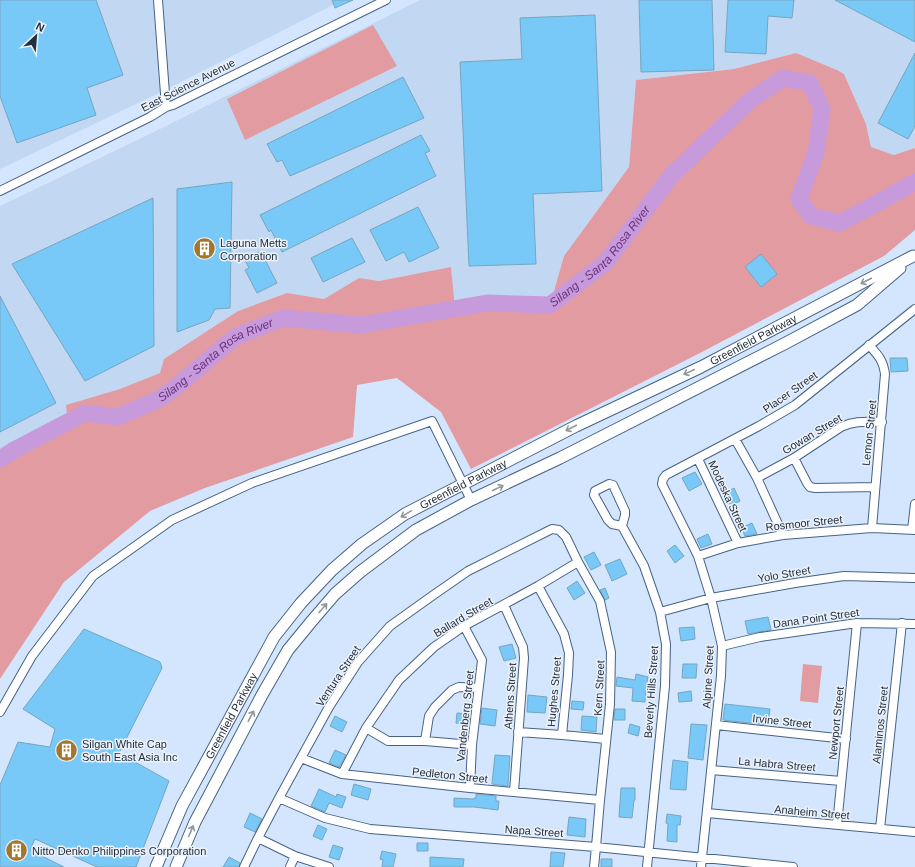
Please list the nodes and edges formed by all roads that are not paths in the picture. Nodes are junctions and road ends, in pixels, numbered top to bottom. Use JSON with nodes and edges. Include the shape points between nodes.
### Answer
{"nodes":[{"id":1,"x":158,"y":0,"type":"edge"},
{"id":2,"x":386,"y":0,"type":"edge"},
{"id":3,"x":166,"y":107,"type":"junction"},
{"id":4,"x":0,"y":191,"type":"edge"},
{"id":5,"x":914,"y":255,"type":"edge"},
{"id":6,"x":915,"y":309,"type":"edge"},
{"id":7,"x":869,"y":345,"type":"junction"},
{"id":8,"x":882,"y":422,"type":"junction"},
{"id":9,"x":735,"y":439,"type":"junction"},
{"id":10,"x":794,"y":458,"type":"junction"},
{"id":11,"x":698,"y":459,"type":"junction"},
{"id":12,"x":666,"y":475,"type":"joint"},
{"id":13,"x":757,"y":478,"type":"junction"},
{"id":14,"x":464,"y":484,"type":"junction"},
{"id":15,"x":875,"y":487,"type":"junction"},
{"id":16,"x":471,"y":500,"type":"junction"},
{"id":17,"x":915,"y":504,"type":"edge"},
{"id":18,"x":622,"y":526,"type":"junction"},
{"id":19,"x":872,"y":528,"type":"junction"},
{"id":20,"x":552,"y":529,"type":"joint"},
{"id":21,"x":914,"y":530,"type":"edge"},
{"id":22,"x":783,"y":535,"type":"junction"},
{"id":23,"x":738,"y":543,"type":"junction"},
{"id":24,"x":698,"y":556,"type":"junction"},
{"id":25,"x":578,"y":562,"type":"junction"},
{"id":26,"x":915,"y":578,"type":"edge"},
{"id":27,"x":538,"y":586,"type":"junction"},
{"id":28,"x":711,"y":598,"type":"junction"},
{"id":29,"x":504,"y":605,"type":"junction"},
{"id":30,"x":660,"y":612,"type":"junction"},
{"id":31,"x":857,"y":622,"type":"junction"},
{"id":32,"x":902,"y":623,"type":"junction"},
{"id":33,"x":915,"y":624,"type":"edge"},
{"id":34,"x":464,"y":626,"type":"junction"},
{"id":35,"x":722,"y":646,"type":"junction"},
{"id":36,"x":478,"y":688,"type":"junction"},
{"id":37,"x":0,"y":712,"type":"edge"},
{"id":38,"x":716,"y":725,"type":"junction"},
{"id":39,"x":366,"y":728,"type":"junction"},
{"id":40,"x":518,"y":732,"type":"junction"},
{"id":41,"x":562,"y":735,"type":"junction"},
{"id":42,"x":606,"y":739,"type":"junction"},
{"id":43,"x":846,"y":739,"type":"junction"},
{"id":44,"x":426,"y":741,"type":"junction"},
{"id":45,"x":472,"y":745,"type":"junction"},
{"id":46,"x":301,"y":758,"type":"junction"},
{"id":47,"x":711,"y":770,"type":"junction"},
{"id":48,"x":342,"y":774,"type":"junction"},
{"id":49,"x":842,"y":781,"type":"junction"},
{"id":50,"x":470,"y":788,"type":"junction"},
{"id":51,"x":514,"y":792,"type":"junction"},
{"id":52,"x":279,"y":798,"type":"junction"},
{"id":53,"x":600,"y":800,"type":"junction"},
{"id":54,"x":707,"y":813,"type":"junction"},
{"id":55,"x":837,"y":825,"type":"junction"},
{"id":56,"x":880,"y":829,"type":"junction"},
{"id":57,"x":915,"y":832,"type":"edge"},
{"id":58,"x":258,"y":838,"type":"junction"},
{"id":59,"x":596,"y":847,"type":"junction"},
{"id":60,"x":648,"y":852,"type":"junction"},
{"id":61,"x":295,"y":856,"type":"junction"},
{"id":62,"x":702,"y":858,"type":"junction"},
{"id":63,"x":156,"y":867,"type":"edge"},
{"id":64,"x":176,"y":867,"type":"edge"},
{"id":65,"x":244,"y":867,"type":"edge"},
{"id":66,"x":290,"y":867,"type":"edge"},
{"id":67,"x":329,"y":867,"type":"edge"},
{"id":68,"x":594,"y":867,"type":"edge"},
{"id":69,"x":647,"y":867,"type":"edge"},
{"id":70,"x":701,"y":867,"type":"edge"},
{"id":71,"x":793,"y":867,"type":"edge"}],
"edges":[{"from":1,"to":3,"type":"street"},
{"from":2,"to":3,"type":"street","name":"East Science Avenue"},
{"from":3,"to":4,"type":"street","name":"East Science Avenue"},
{"from":5,"to":14,"type":"main road","name":"Greenfield Parkway","one_way":true,"via":[[701,367],[576,426]]},
{"from":16,"to":5,"type":"main road","name":"Greenfield Parkway","one_way":true,"via":[[560,458],[857,306]]},
{"from":6,"to":7,"type":"street","name":"Placer Street"},
{"from":7,"to":8,"type":"street","name":"Lemon Street","via":[[884,365]]},
{"from":7,"to":9,"type":"street","name":"Placer Street","via":[[795,405]]},
{"from":8,"to":10,"type":"street","name":"Gowan Street","via":[[860,421],[841,427]]},
{"from":8,"to":15,"type":"street","name":"Lemon Street"},
{"from":9,"to":11,"type":"street","name":"Placer Street"},
{"from":9,"to":13,"type":"street"},
{"from":10,"to":13,"type":"street","name":"Gowan Street"},
{"from":10,"to":15,"type":"street","via":[[810,487]]},
{"from":11,"to":12,"type":"street","name":"Placer Street"},
{"from":11,"to":23,"type":"street","name":"Modeska Street"},
{"from":12,"to":24,"type":"street","name":"Alpine Street","via":[[662,484]]},
{"from":13,"to":22,"type":"street"},
{"from":14,"to":16,"type":"street"},
{"from":14,"to":37,"type":"street","via":[[432,421],[252,483],[172,520],[93,576],[32,656]]},
{"from":14,"to":63,"type":"main road","name":"Greenfield Parkway","one_way":true,"via":[[405,514],[362,544],[332,570],[274,636],[182,806]]},
{"from":15,"to":19,"type":"street","name":"Lemon Street"},
{"from":64,"to":16,"type":"main road","name":"Greenfield Parkway","one_way":true,"via":[[195,822],[288,650],[335,594],[360,572],[416,530]]},
{"from":17,"to":21,"type":"street"},
{"from":18,"to":18,"type":"street","name":"Beverly Hills Street","via":[[612,524],[608,520],[594,495],[595,491],[609,484],[613,485],[625,515]]},
{"from":18,"to":30,"type":"street","name":"Beverly Hills Street","via":[[644,566]]},
{"from":19,"to":21,"type":"street","name":"Rosmoor Street"},
{"from":19,"to":22,"type":"street","name":"Rosmoor Street"},
{"from":20,"to":25,"type":"street","name":"Kern Street","via":[[559,530],[566,537]]},
{"from":20,"to":46,"type":"street","name":"Ventura Street","via":[[468,571],[390,626],[358,662],[329,706]]},
{"from":22,"to":23,"type":"street","name":"Rosmoor Street"},
{"from":23,"to":24,"type":"street","name":"Rosmoor Street"},
{"from":24,"to":28,"type":"street","name":"Alpine Street"},
{"from":25,"to":27,"type":"street","name":"Ballard Street"},
{"from":25,"to":42,"type":"street","name":"Kern Street","via":[[600,601],[612,652]]},
{"from":26,"to":28,"type":"street","name":"Yolo Street","via":[[844,576]]},
{"from":27,"to":29,"type":"street","name":"Ballard Street"},
{"from":27,"to":41,"type":"street","name":"Hughes Street","via":[[564,634],[569,653]]},
{"from":28,"to":30,"type":"street","name":"Yolo Street"},
{"from":28,"to":35,"type":"street","name":"Alpine Street"},
{"from":29,"to":34,"type":"street","name":"Ballard Street"},
{"from":29,"to":40,"type":"street","name":"Athens Street","via":[[523,647]]},
{"from":30,"to":60,"type":"street","name":"Beverly Hills Street","via":[[666,644],[665,686]]},
{"from":31,"to":32,"type":"street","name":"Dana Point Street"},
{"from":31,"to":35,"type":"street","name":"Dana Point Street","via":[[760,637]]},
{"from":31,"to":43,"type":"street","name":"Newport Street"},
{"from":32,"to":33,"type":"street","name":"Dana Point Street"},
{"from":32,"to":56,"type":"street","name":"Alaminos Street"},
{"from":34,"to":36,"type":"street","name":"Vandenberg Street","via":[[482,660]]},
{"from":34,"to":39,"type":"street","name":"Ballard Street","via":[[434,647],[399,680]]},
{"from":35,"to":38,"type":"street","name":"Alpine Street"},
{"from":36,"to":44,"type":"street","via":[[452,690],[435,707],[429,716]]},
{"from":36,"to":45,"type":"street","name":"Vandenberg Street"},
{"from":38,"to":43,"type":"street","name":"Irvine Street"},
{"from":38,"to":47,"type":"street","name":"Alpine Street"},
{"from":39,"to":44,"type":"street","via":[[388,741]]},
{"from":39,"to":48,"type":"street","name":"Ballard Street"},
{"from":40,"to":41,"type":"street"},
{"from":40,"to":51,"type":"street","name":"Athens Street"},
{"from":41,"to":42,"type":"street"},
{"from":42,"to":53,"type":"street","name":"Kern Street"},
{"from":43,"to":49,"type":"street","name":"Newport Street"},
{"from":44,"to":45,"type":"street"},
{"from":45,"to":50,"type":"street","name":"Vandenberg Street"},
{"from":46,"to":48,"type":"street","name":"Pedleton Street"},
{"from":46,"to":52,"type":"street","name":"Ventura Street"},
{"from":47,"to":49,"type":"street","name":"La Habra Street"},
{"from":47,"to":54,"type":"street","name":"Alpine Street"},
{"from":48,"to":50,"type":"street","name":"Pedleton Street"},
{"from":49,"to":55,"type":"street","name":"Newport Street"},
{"from":50,"to":51,"type":"street","name":"Pedleton Street"},
{"from":51,"to":53,"type":"street","name":"Pedleton Street"},
{"from":52,"to":58,"type":"street","name":"Ventura Street"},
{"from":52,"to":59,"type":"street","name":"Napa Street","via":[[325,818],[370,829]]},
{"from":53,"to":59,"type":"street","name":"Kern Street"},
{"from":54,"to":55,"type":"street","name":"Anaheim Street"},
{"from":54,"to":62,"type":"street","name":"Alpine Street"},
{"from":55,"to":56,"type":"street","name":"Anaheim Street"},
{"from":56,"to":57,"type":"street","name":"Anaheim Street"},
{"from":58,"to":61,"type":"street"},
{"from":58,"to":65,"type":"street","name":"Ventura Street"},
{"from":59,"to":60,"type":"street","name":"Napa Street"},
{"from":59,"to":68,"type":"street","name":"Kern Street"},
{"from":60,"to":62,"type":"street","name":"Napa Street"},
{"from":60,"to":69,"type":"street","name":"Beverly Hills Street"},
{"from":61,"to":66,"type":"street"},
{"from":61,"to":67,"type":"street"},
{"from":62,"to":70,"type":"street","name":"Alpine Street"},
{"from":62,"to":71,"type":"street","name":"Napa Street"}]}
